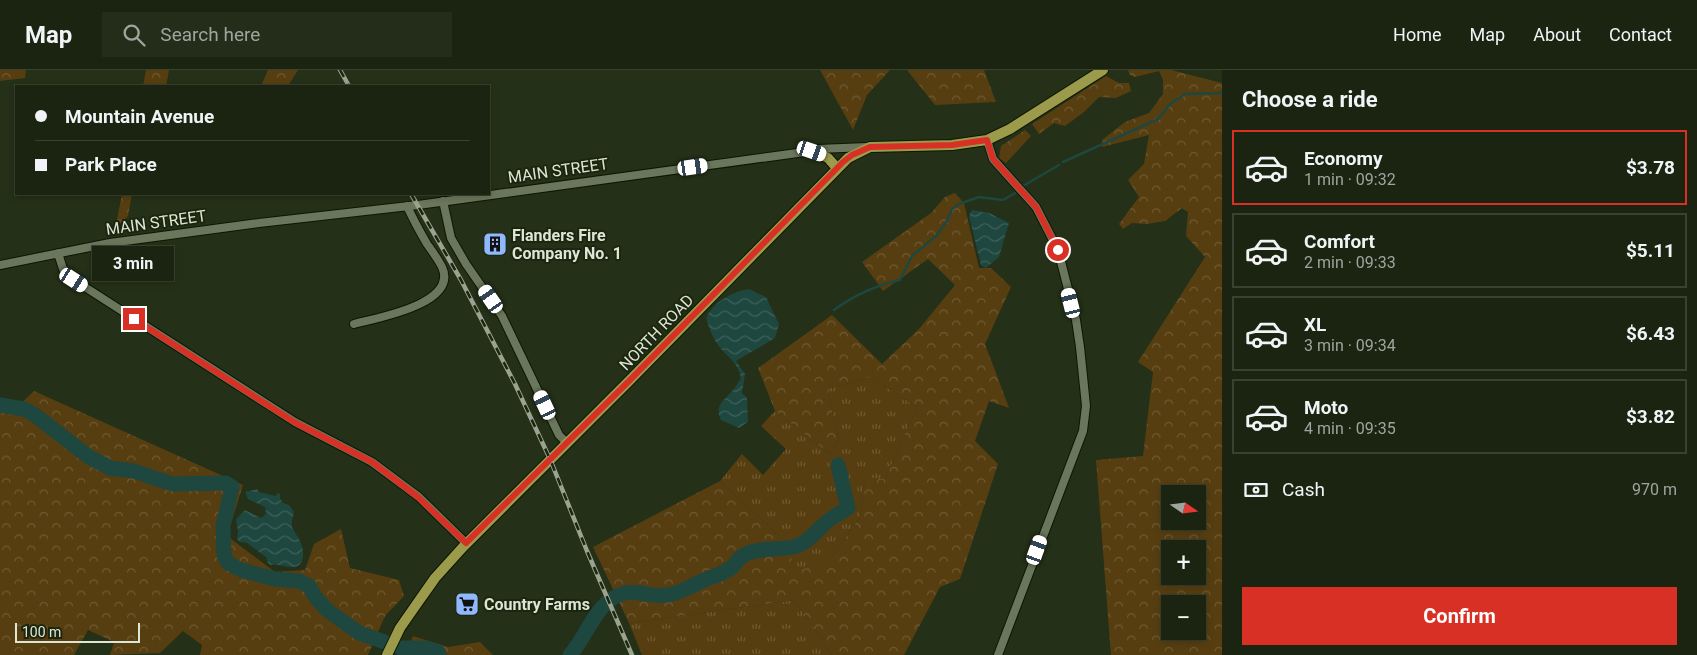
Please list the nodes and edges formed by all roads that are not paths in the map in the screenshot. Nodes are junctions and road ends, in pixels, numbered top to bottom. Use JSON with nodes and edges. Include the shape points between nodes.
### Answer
{"nodes":[{"id":1,"x":1103,"y":70,"type":"edge"},
{"id":2,"x":987,"y":140,"type":"junction"},
{"id":3,"x":870,"y":147,"type":"junction"},
{"id":4,"x":812,"y":151,"type":"junction"},
{"id":5,"x":838,"y":168,"type":"junction"},
{"id":6,"x":487,"y":195,"type":"edge"},
{"id":7,"x":490,"y":195,"type":"edge"},
{"id":8,"x":443,"y":201,"type":"junction"},
{"id":9,"x":407,"y":206,"type":"junction"},
{"id":10,"x":58,"y":253,"type":"junction"},
{"id":11,"x":0,"y":265,"type":"edge"},
{"id":12,"x":354,"y":324,"type":"dead end"},
{"id":13,"x":567,"y":443,"type":"junction"},
{"id":14,"x":466,"y":543,"type":"junction"},
{"id":15,"x":388,"y":652,"type":"edge"},
{"id":16,"x":998,"y":655,"type":"edge"}],
"edges":[{"from":1,"to":2,"type":"main road","name":"MAIN STREET"},
{"from":2,"to":3,"type":"main road","name":"MAIN STREET","via":[[952,145]]},
{"from":2,"to":16,"type":"street","via":[[993,159],[1036,207],[1058,250],[1077,329],[1086,406],[1083,431]]},
{"from":3,"to":4,"type":"street","name":"MAIN STREET"},
{"from":3,"to":5,"type":"main road","name":"NORTH ROAD","via":[[852,155]]},
{"from":4,"to":5,"type":"main road","via":[[824,155]]},
{"from":4,"to":7,"type":"street","name":"MAIN STREET"},
{"from":5,"to":13,"type":"main road","name":"NORTH ROAD"},
{"from":6,"to":8,"type":"street","name":"MAIN STREET"},
{"from":8,"to":9,"type":"street","name":"MAIN STREET"},
{"from":8,"to":13,"type":"street","via":[[459,253],[502,316],[559,435]]},
{"from":9,"to":10,"type":"street","name":"MAIN STREET","via":[[110,243]]},
{"from":9,"to":12,"type":"street","via":[[442,266],[442,283],[432,298],[422,304]]},
{"from":10,"to":11,"type":"street","name":"MAIN STREET"},
{"from":10,"to":14,"type":"street","via":[[64,269],[74,280],[294,422],[381,467]]},
{"from":13,"to":14,"type":"main road","name":"NORTH ROAD"},
{"from":14,"to":15,"type":"main road","name":"NORTH ROAD","via":[[425,592]]}]}
